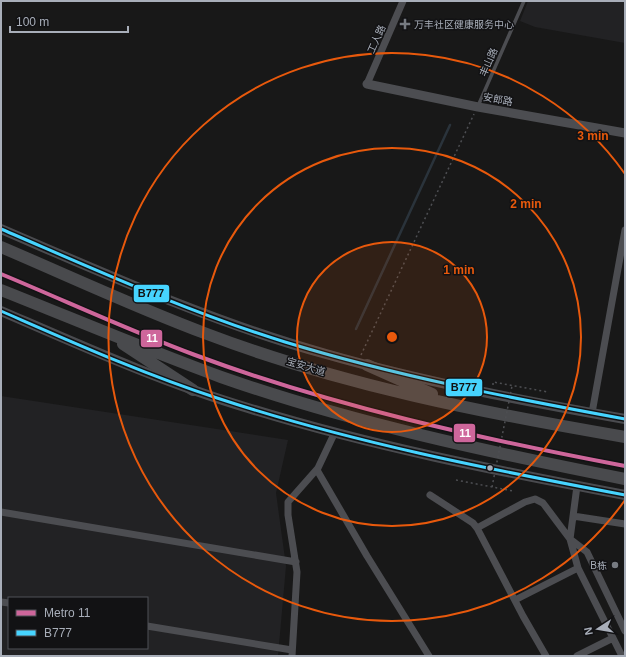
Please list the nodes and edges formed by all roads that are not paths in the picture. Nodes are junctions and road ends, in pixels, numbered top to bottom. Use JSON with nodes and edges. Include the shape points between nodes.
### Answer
{"nodes":[{"id":1,"x":403,"y":1,"type":"edge"},
{"id":2,"x":524,"y":1,"type":"edge"},
{"id":3,"x":367,"y":84,"type":"joint"},
{"id":4,"x":478,"y":107,"type":"junction"},
{"id":5,"x":625,"y":134,"type":"edge"},
{"id":6,"x":1,"y":229,"type":"edge"},
{"id":7,"x":625,"y":230,"type":"edge"},
{"id":8,"x":1,"y":247,"type":"edge"},
{"id":9,"x":1,"y":290,"type":"edge"},
{"id":10,"x":1,"y":311,"type":"edge"},
{"id":11,"x":102,"y":330,"type":"junction"},
{"id":12,"x":363,"y":361,"type":"junction"},
{"id":13,"x":193,"y":390,"type":"junction"},
{"id":14,"x":455,"y":404,"type":"junction"},
{"id":15,"x":592,"y":413,"type":"junction"},
{"id":16,"x":625,"y":419,"type":"edge"},
{"id":17,"x":335,"y":432,"type":"junction"},
{"id":18,"x":625,"y":438,"type":"edge"},
{"id":19,"x":317,"y":470,"type":"junction"},
{"id":20,"x":625,"y":479,"type":"edge"},
{"id":21,"x":576,"y":486,"type":"junction"},
{"id":22,"x":430,"y":495,"type":"dead end"},
{"id":23,"x":625,"y":495,"type":"edge"},
{"id":24,"x":1,"y":512,"type":"edge"},
{"id":25,"x":573,"y":516,"type":"junction"},
{"id":26,"x":625,"y":524,"type":"edge"},
{"id":27,"x":477,"y":528,"type":"junction"},
{"id":28,"x":570,"y":539,"type":"junction"},
{"id":29,"x":296,"y":562,"type":"junction"},
{"id":30,"x":578,"y":568,"type":"junction"},
{"id":31,"x":515,"y":600,"type":"junction"},
{"id":32,"x":148,"y":626,"type":"edge"},
{"id":33,"x":625,"y":631,"type":"edge"},
{"id":34,"x":613,"y":638,"type":"junction"},
{"id":35,"x":292,"y":653,"type":"edge"},
{"id":36,"x":429,"y":656,"type":"edge"},
{"id":37,"x":546,"y":656,"type":"edge"},
{"id":38,"x":577,"y":656,"type":"edge"},
{"id":39,"x":622,"y":656,"type":"edge"}],
"edges":[{"from":1,"to":3,"type":"street","name":"工人路"},
{"from":2,"to":4,"type":"lane","name":"丰山路"},
{"from":3,"to":4,"type":"street","name":"安郎路"},
{"from":4,"to":5,"type":"street","name":"安郎路"},
{"from":6,"to":12,"type":"main road","via":[[122,281],[239,327],[326,354]]},
{"from":7,"to":15,"type":"street"},
{"from":8,"to":14,"type":"main road","name":"宝安大道","via":[[207,334],[327,373]]},
{"from":9,"to":11,"type":"main road"},
{"from":10,"to":13,"type":"main road"},
{"from":11,"to":13,"type":"main road"},
{"from":11,"to":20,"type":"main road","via":[[221,377],[312,405],[482,450]]},
{"from":12,"to":14,"type":"main road"},
{"from":12,"to":15,"type":"main road","via":[[428,380]]},
{"from":13,"to":17,"type":"main road"},
{"from":14,"to":18,"type":"main road","name":"宝安大道"},
{"from":15,"to":16,"type":"main road"},
{"from":17,"to":19,"type":"street"},
{"from":17,"to":21,"type":"main road"},
{"from":19,"to":29,"type":"street","via":[[288,502]]},
{"from":19,"to":36,"type":"street"},
{"from":21,"to":23,"type":"main road"},
{"from":21,"to":25,"type":"street"},
{"from":22,"to":27,"type":"street"},
{"from":24,"to":29,"type":"street"},
{"from":25,"to":26,"type":"street"},
{"from":25,"to":28,"type":"street"},
{"from":27,"to":28,"type":"street","via":[[535,499],[543,503]]},
{"from":27,"to":31,"type":"street"},
{"from":28,"to":30,"type":"street"},
{"from":28,"to":33,"type":"street","via":[[587,552]]},
{"from":29,"to":35,"type":"street"},
{"from":30,"to":31,"type":"street"},
{"from":30,"to":34,"type":"street"},
{"from":31,"to":37,"type":"street"},
{"from":32,"to":35,"type":"street"},
{"from":34,"to":38,"type":"street"},
{"from":34,"to":39,"type":"street"}]}
